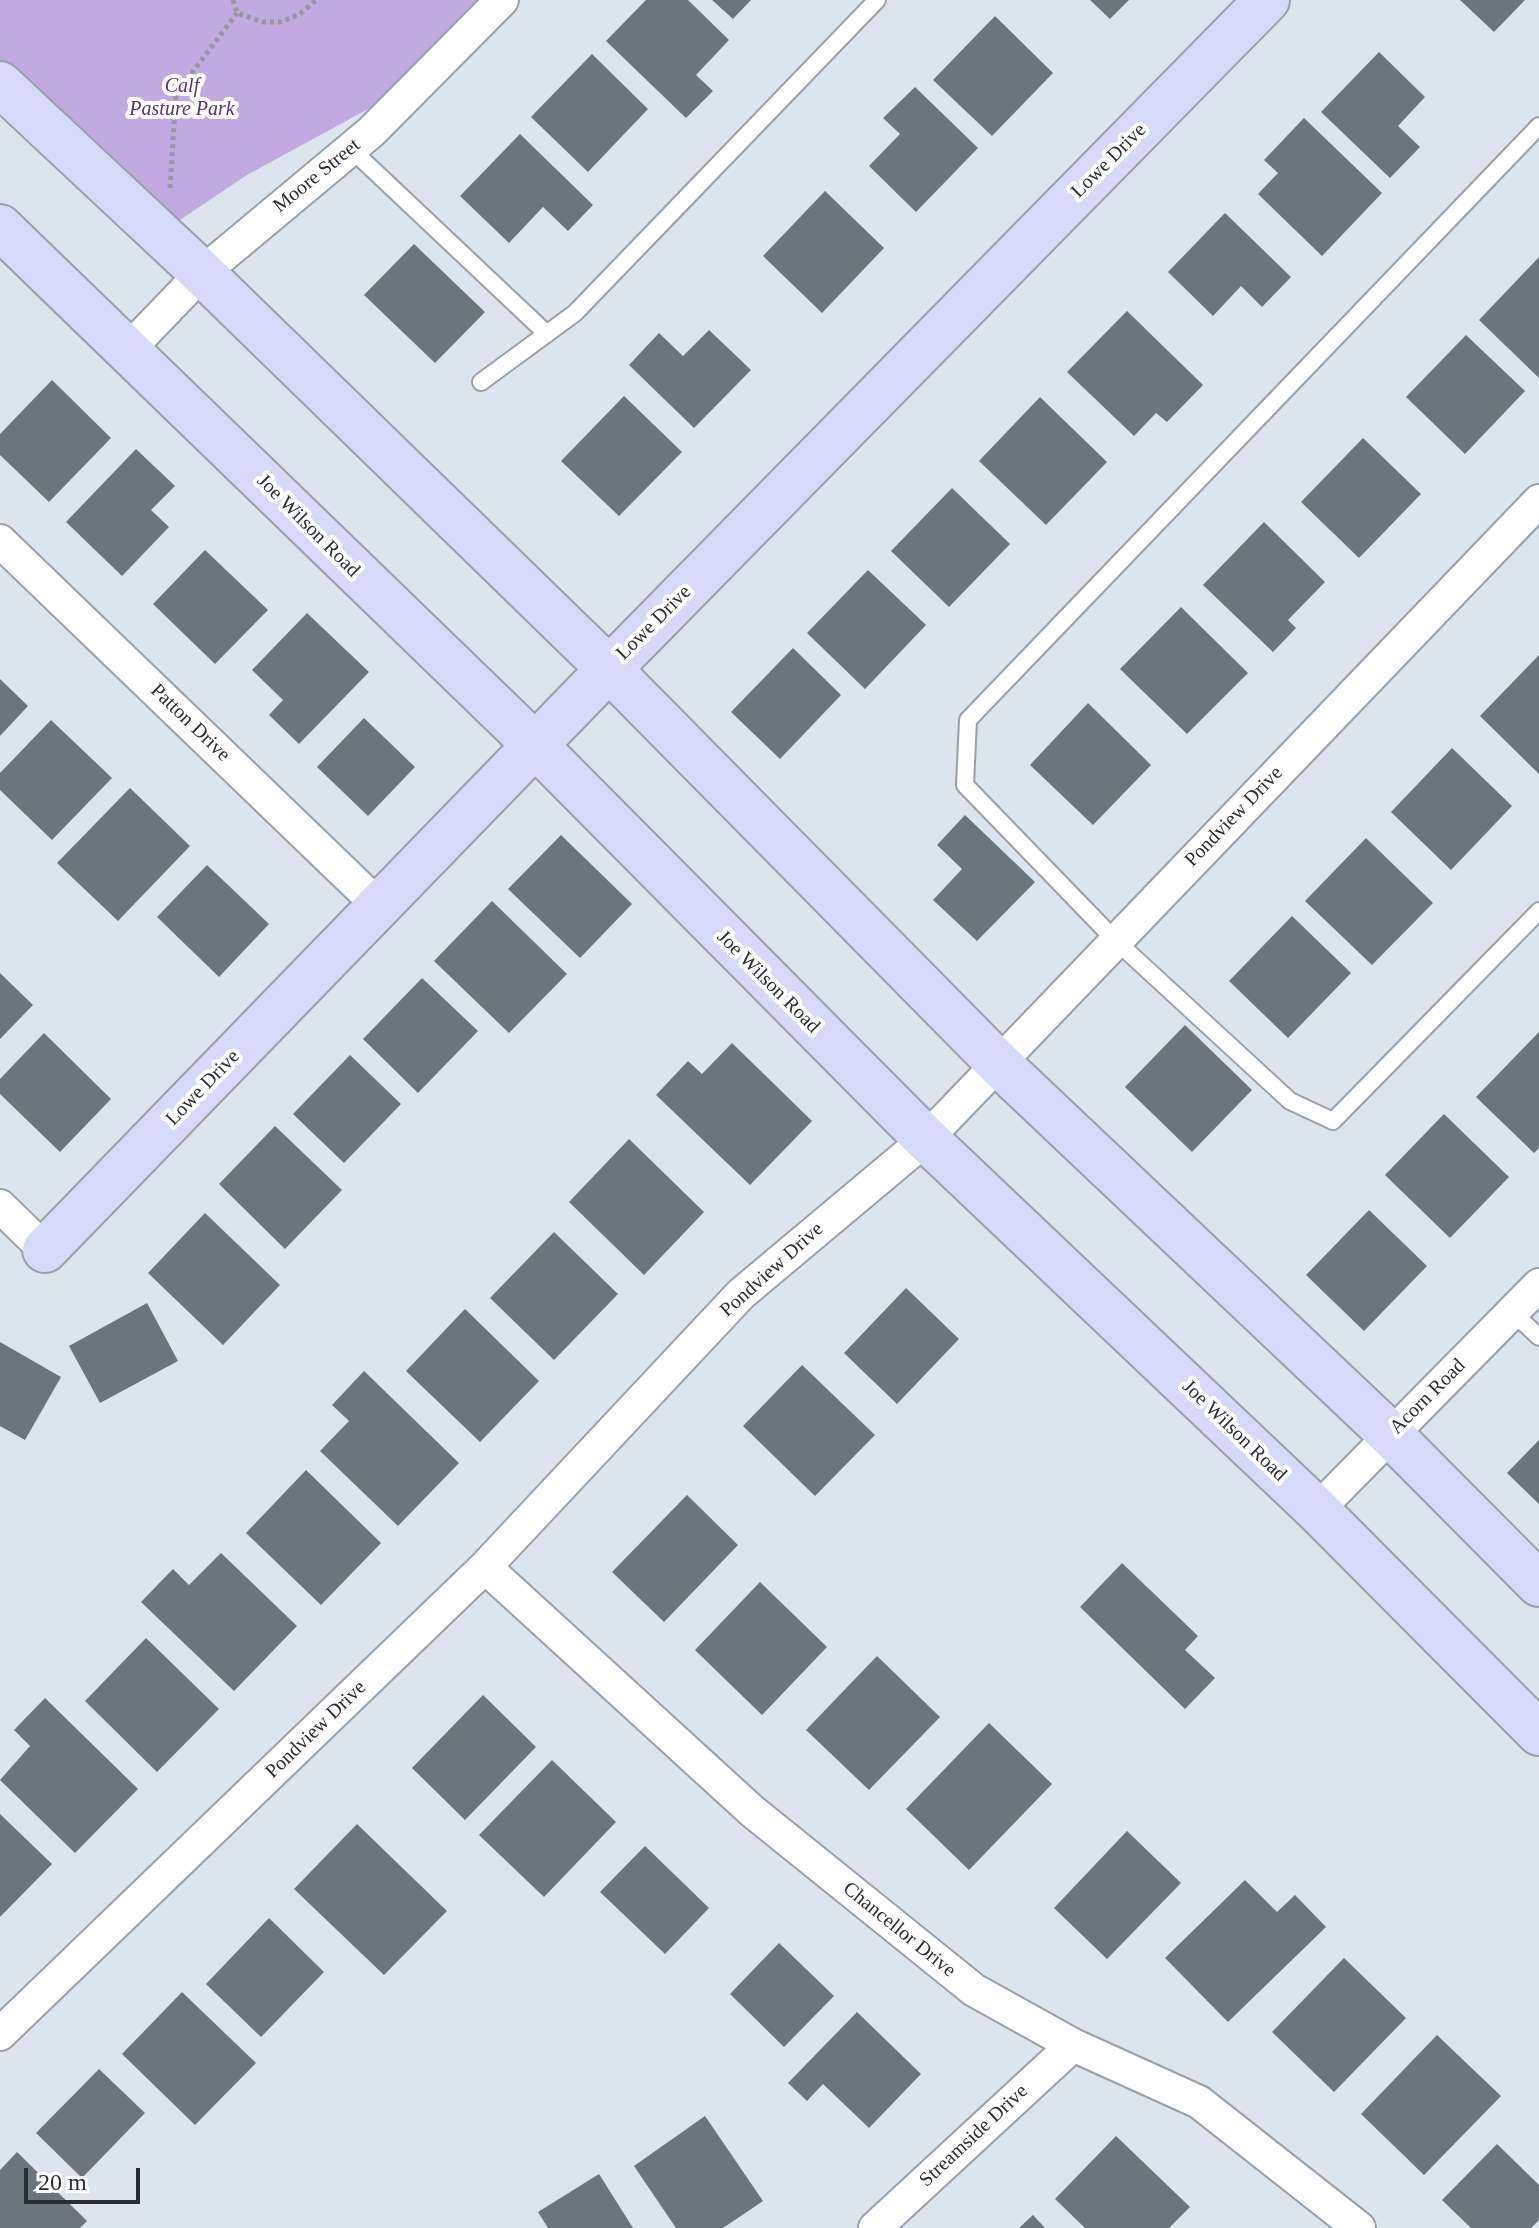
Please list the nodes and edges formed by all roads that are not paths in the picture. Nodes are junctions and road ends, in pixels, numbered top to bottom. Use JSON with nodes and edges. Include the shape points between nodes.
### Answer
{"nodes":[{"id":1,"x":502,"y":0,"type":"edge"},
{"id":2,"x":877,"y":0,"type":"edge"},
{"id":3,"x":1267,"y":0,"type":"edge"},
{"id":4,"x":0,"y":84,"type":"edge"},
{"id":5,"x":1539,"y":126,"type":"edge"},
{"id":6,"x":351,"y":149,"type":"junction"},
{"id":7,"x":0,"y":227,"type":"edge"},
{"id":8,"x":202,"y":273,"type":"junction"},
{"id":9,"x":547,"y":334,"type":"junction"},
{"id":10,"x":129,"y":349,"type":"junction"},
{"id":11,"x":481,"y":382,"type":"dead end"},
{"id":12,"x":1539,"y":501,"type":"edge"},
{"id":13,"x":0,"y":541,"type":"edge"},
{"id":14,"x":609,"y":669,"type":"junction"},
{"id":15,"x":535,"y":745,"type":"junction"},
{"id":16,"x":379,"y":906,"type":"junction"},
{"id":17,"x":1539,"y":911,"type":"edge"},
{"id":18,"x":1115,"y":940,"type":"junction"},
{"id":19,"x":999,"y":1064,"type":"junction"},
{"id":20,"x":926,"y":1139,"type":"junction"},
{"id":21,"x":0,"y":1206,"type":"edge"},
{"id":22,"x":45,"y":1250,"type":"joint"},
{"id":23,"x":1539,"y":1285,"type":"edge"},
{"id":24,"x":1512,"y":1312,"type":"junction"},
{"id":25,"x":1539,"y":1337,"type":"edge"},
{"id":26,"x":1391,"y":1435,"type":"junction"},
{"id":27,"x":1317,"y":1510,"type":"junction"},
{"id":28,"x":485,"y":1567,"type":"junction"},
{"id":29,"x":1539,"y":1584,"type":"edge"},
{"id":30,"x":1539,"y":1733,"type":"edge"},
{"id":31,"x":0,"y":2034,"type":"edge"},
{"id":32,"x":1073,"y":2045,"type":"junction"},
{"id":33,"x":875,"y":2228,"type":"edge"},
{"id":34,"x":1359,"y":2228,"type":"edge"}],
"edges":[{"from":1,"to":6,"type":"street","name":"Moore Street"},
{"from":2,"to":9,"type":"lane","via":[[575,313]]},
{"from":3,"to":14,"type":"main road","name":"Lowe Drive"},
{"from":4,"to":8,"type":"main road"},
{"from":5,"to":18,"type":"lane","via":[[968,720],[965,785]]},
{"from":6,"to":8,"type":"street","name":"Moore Street"},
{"from":6,"to":9,"type":"lane"},
{"from":7,"to":10,"type":"main road","name":"Joe Wilson Road"},
{"from":8,"to":10,"type":"street","name":"Moore Street"},
{"from":8,"to":14,"type":"main road"},
{"from":9,"to":11,"type":"lane"},
{"from":10,"to":15,"type":"main road","name":"Joe Wilson Road"},
{"from":12,"to":18,"type":"street","name":"Pondview Drive"},
{"from":13,"to":16,"type":"street","name":"Patton Drive"},
{"from":14,"to":15,"type":"main road","name":"Lowe Drive"},
{"from":14,"to":19,"type":"main road"},
{"from":15,"to":16,"type":"main road","name":"Lowe Drive"},
{"from":15,"to":20,"type":"main road","name":"Joe Wilson Road"},
{"from":16,"to":22,"type":"main road","name":"Lowe Drive"},
{"from":17,"to":18,"type":"lane","via":[[1333,1121],[1290,1101]]},
{"from":18,"to":19,"type":"street","name":"Pondview Drive"},
{"from":19,"to":20,"type":"street","name":"Pondview Drive"},
{"from":19,"to":26,"type":"main road"},
{"from":20,"to":27,"type":"main road","name":"Joe Wilson Road"},
{"from":20,"to":28,"type":"street","name":"Pondview Drive","via":[[741,1294]]},
{"from":21,"to":22,"type":"street"},
{"from":23,"to":24,"type":"street","name":"Acorn Road"},
{"from":24,"to":25,"type":"lane"},
{"from":24,"to":26,"type":"street","name":"Acorn Road"},
{"from":26,"to":27,"type":"street","name":"Acorn Road"},
{"from":26,"to":29,"type":"main road"},
{"from":27,"to":30,"type":"main road","name":"Joe Wilson Road"},
{"from":28,"to":31,"type":"street","name":"Pondview Drive"},
{"from":28,"to":32,"type":"street","name":"Chancellor Drive","via":[[765,1821],[974,1990]]},
{"from":32,"to":33,"type":"street","name":"Streamside Drive"},
{"from":32,"to":34,"type":"street","name":"Chancellor Drive","via":[[1199,2102]]}]}
